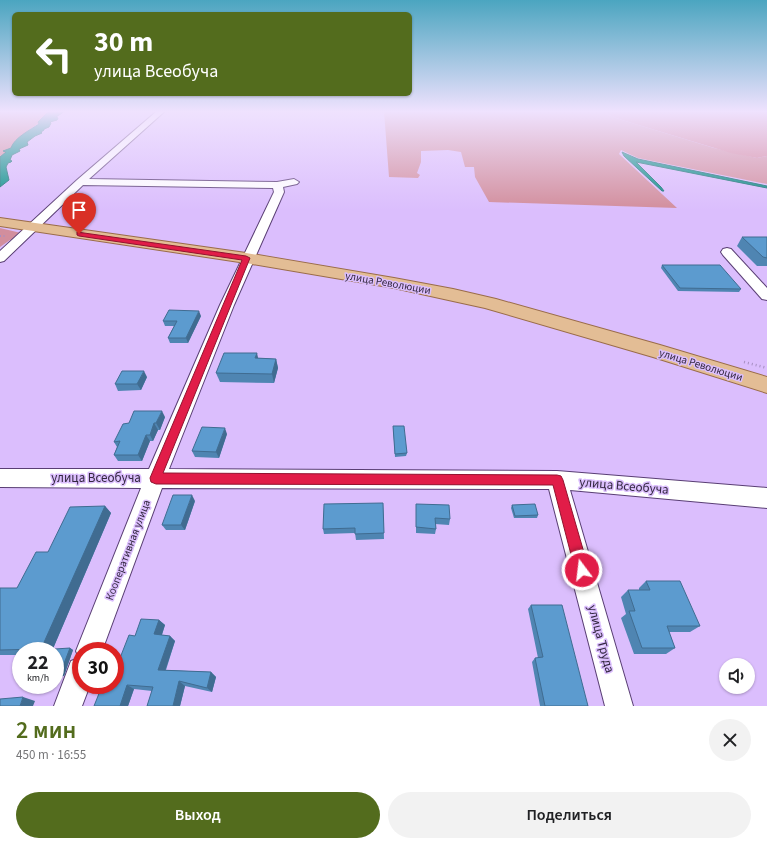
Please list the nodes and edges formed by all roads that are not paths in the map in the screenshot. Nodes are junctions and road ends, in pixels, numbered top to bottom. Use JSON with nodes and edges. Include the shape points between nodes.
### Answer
{"nodes":[{"id":1,"x":123,"y":144,"type":"edge"},
{"id":2,"x":80,"y":182,"type":"junction"},
{"id":3,"x":0,"y":222,"type":"edge"},
{"id":4,"x":34,"y":227,"type":"junction"},
{"id":5,"x":726,"y":252,"type":"dead end"},
{"id":6,"x":0,"y":258,"type":"edge"},
{"id":7,"x":246,"y":258,"type":"junction"},
{"id":8,"x":765,"y":293,"type":"edge"},
{"id":9,"x":767,"y":386,"type":"edge"},
{"id":10,"x":0,"y":478,"type":"edge"},
{"id":11,"x":156,"y":478,"type":"junction"},
{"id":12,"x":557,"y":480,"type":"junction"},
{"id":13,"x":767,"y":498,"type":"edge"},
{"id":14,"x":92,"y":642,"type":"edge"},
{"id":15,"x":72,"y":694,"type":"edge"},
{"id":16,"x":68,"y":706,"type":"edge"},
{"id":17,"x":619,"y":706,"type":"edge"}],
"edges":[{"from":1,"to":2,"type":"street"},
{"from":2,"to":4,"type":"street"},
{"from":2,"to":7,"type":"street","name":"Кооперативная улица","via":[[285,184]]},
{"from":3,"to":4,"type":"main road","name":"улица Революции"},
{"from":4,"to":6,"type":"street"},
{"from":4,"to":7,"type":"main road","name":"улица Революции"},
{"from":5,"to":8,"type":"street"},
{"from":7,"to":9,"type":"main road","name":"улица Революции","via":[[394,282],[489,303]]},
{"from":7,"to":11,"type":"street","name":"Кооперативная улица"},
{"from":10,"to":11,"type":"street","name":"улица Всеобуча"},
{"from":11,"to":12,"type":"street","name":"улица Всеобуча"},
{"from":11,"to":14,"type":"street","name":"Кооперативная улица"},
{"from":12,"to":13,"type":"street","name":"улица Всеобуча"},
{"from":12,"to":17,"type":"street","name":"улица Труда"},
{"from":15,"to":16,"type":"street"}]}
